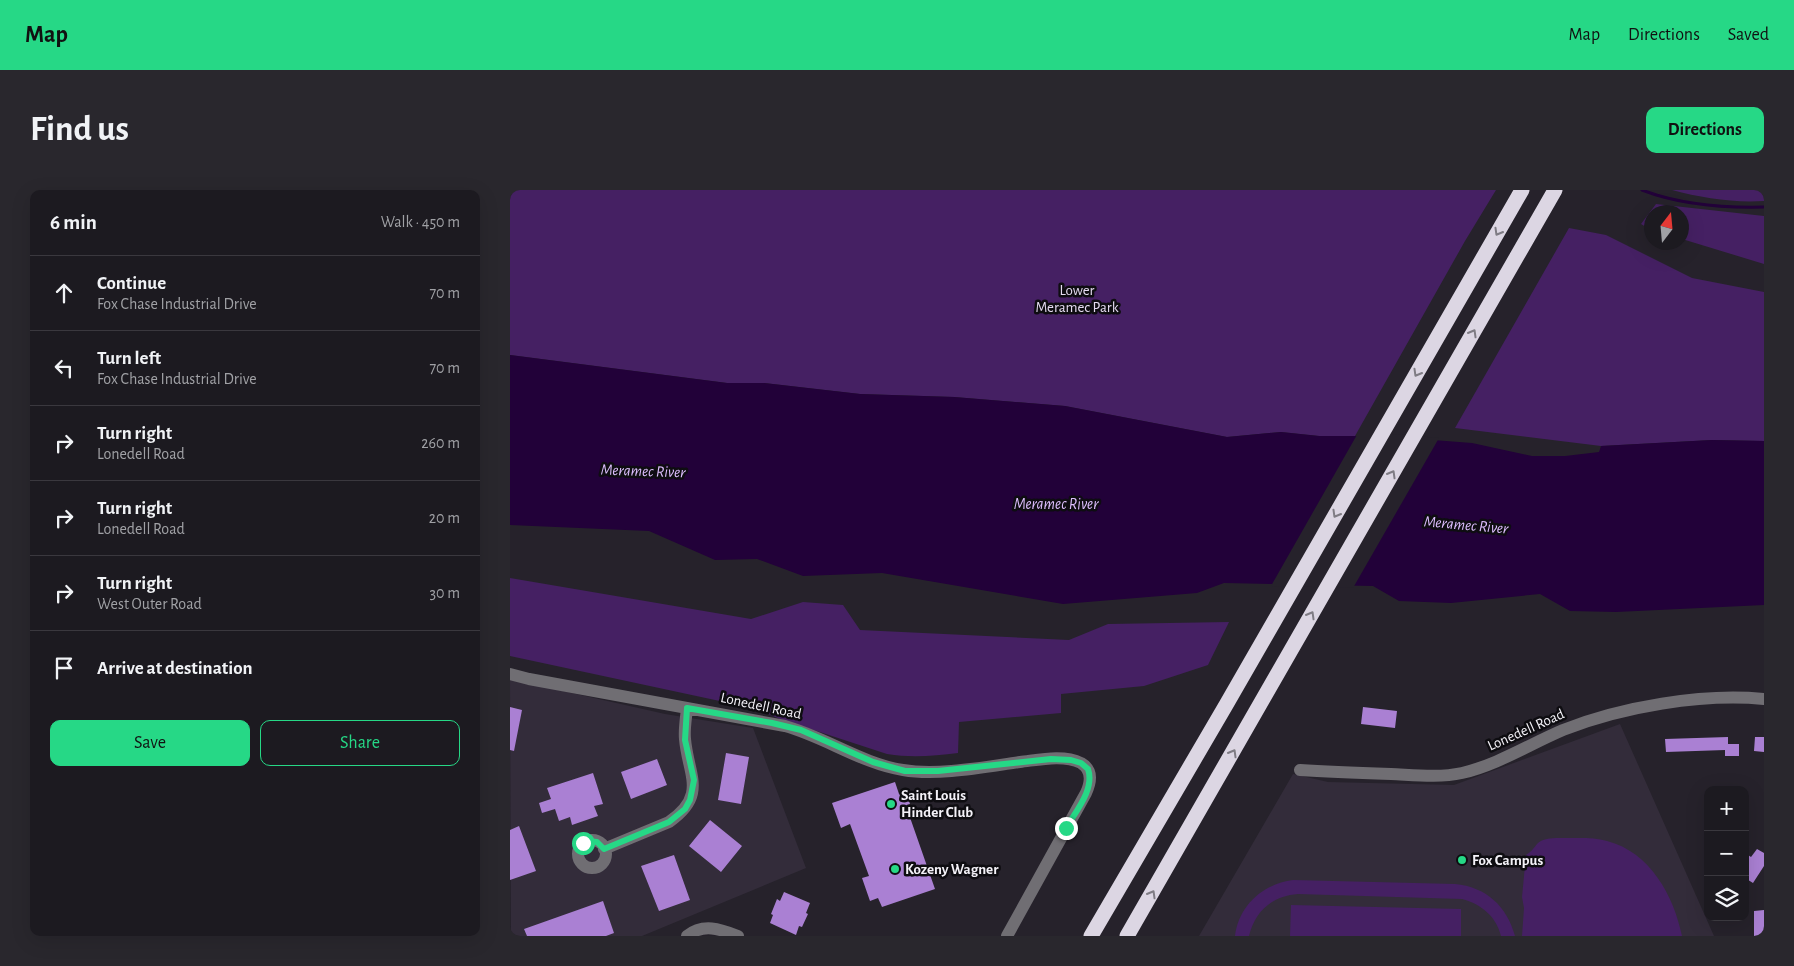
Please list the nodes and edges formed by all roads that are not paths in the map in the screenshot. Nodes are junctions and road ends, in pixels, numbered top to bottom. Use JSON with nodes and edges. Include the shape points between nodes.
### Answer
{"nodes":[{"id":1,"x":1522,"y":190,"type":"edge"},
{"id":2,"x":1555,"y":190,"type":"edge"},
{"id":3,"x":510,"y":674,"type":"edge"},
{"id":4,"x":1764,"y":699,"type":"edge"},
{"id":5,"x":687,"y":708,"type":"junction"},
{"id":6,"x":1300,"y":770,"type":"dead end"},
{"id":7,"x":604,"y":849,"type":"dead end"},
{"id":8,"x":686,"y":936,"type":"edge"},
{"id":9,"x":738,"y":936,"type":"edge"},
{"id":10,"x":1007,"y":936,"type":"edge"},
{"id":11,"x":1091,"y":936,"type":"edge"},
{"id":12,"x":1127,"y":936,"type":"edge"}],
"edges":[{"from":1,"to":11,"type":"highway","one_way":true},
{"from":12,"to":2,"type":"highway","one_way":true},
{"from":3,"to":5,"type":"street","name":"Lonedell Road"},
{"from":4,"to":6,"type":"street","name":"Lonedell Road","via":[[1674,702],[1599,718],[1558,732],[1476,769],[1450,775]]},
{"from":5,"to":7,"type":"street","via":[[685,740],[694,780],[685,809],[669,822]]},
{"from":5,"to":10,"type":"street","name":"Lonedell Road","via":[[801,730],[873,762],[905,771],[943,771],[1051,759],[1081,763],[1088,769],[1090,781],[1086,793]]},
{"from":8,"to":9,"type":"street","via":[[708,927]]}]}
